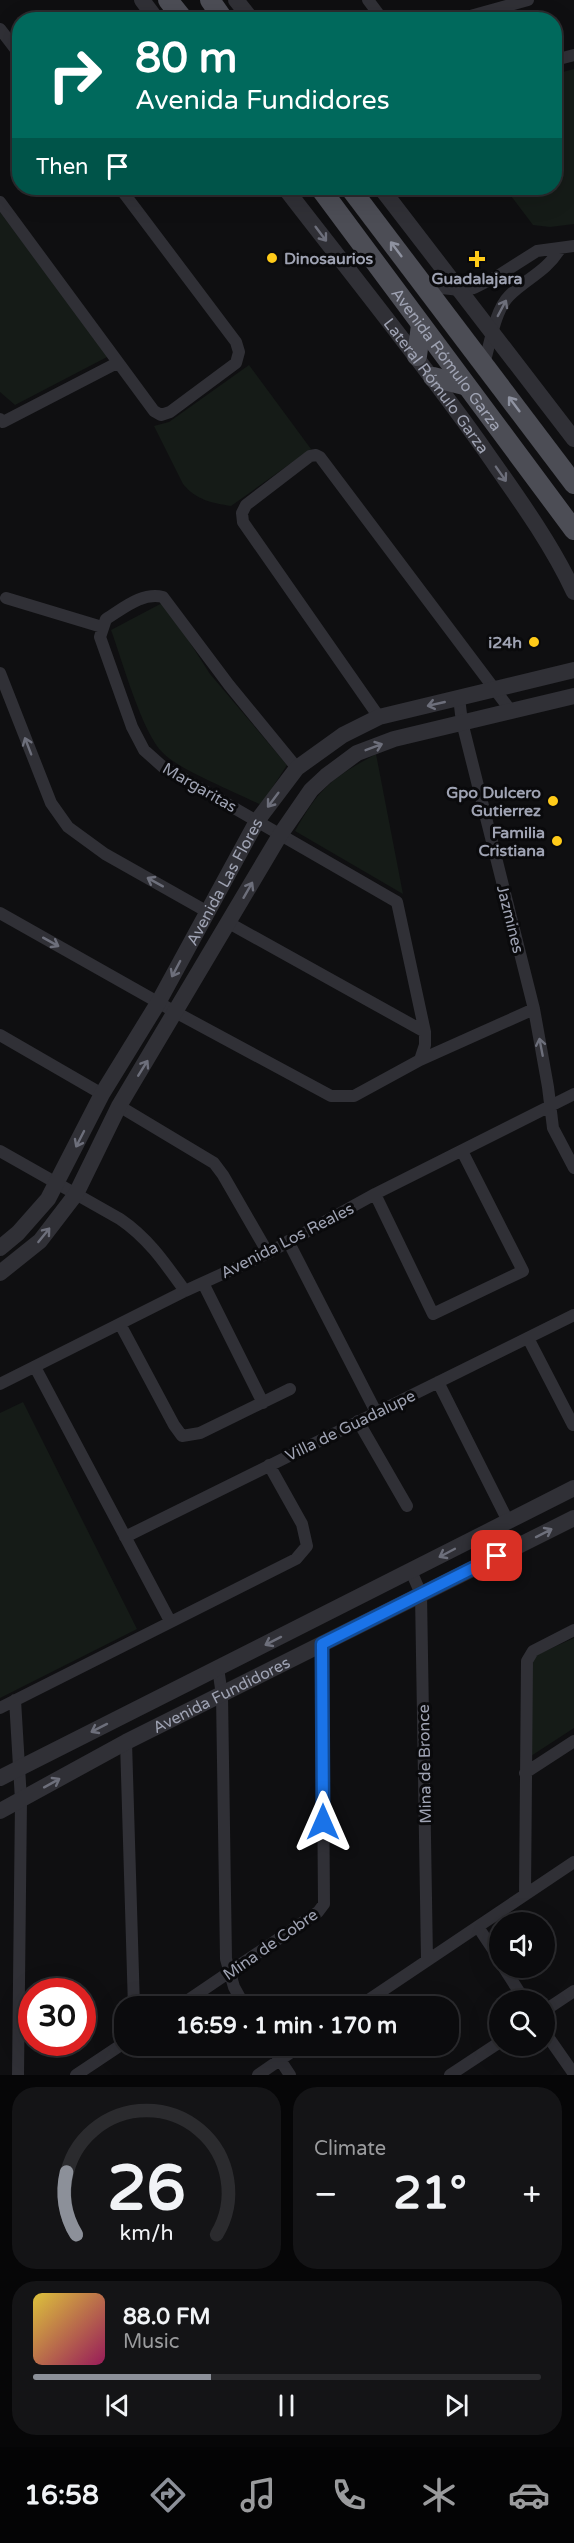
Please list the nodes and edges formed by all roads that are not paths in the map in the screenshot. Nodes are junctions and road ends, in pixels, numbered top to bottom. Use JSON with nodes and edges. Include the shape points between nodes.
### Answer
{"nodes":[{"id":1,"x":168,"y":0,"type":"edge"},
{"id":2,"x":236,"y":0,"type":"edge"},
{"id":3,"x":528,"y":0,"type":"edge"},
{"id":4,"x":495,"y":4,"type":"edge"},
{"id":5,"x":178,"y":12,"type":"edge"},
{"id":6,"x":246,"y":12,"type":"edge"},
{"id":7,"x":476,"y":12,"type":"edge"},
{"id":8,"x":0,"y":29,"type":"edge"},
{"id":9,"x":12,"y":45,"type":"edge"},
{"id":10,"x":125,"y":195,"type":"edge"},
{"id":11,"x":290,"y":195,"type":"edge"},
{"id":12,"x":325,"y":195,"type":"edge"},
{"id":13,"x":355,"y":195,"type":"edge"},
{"id":14,"x":386,"y":195,"type":"edge"},
{"id":15,"x":0,"y":202,"type":"edge"},
{"id":16,"x":574,"y":246,"type":"edge"},
{"id":17,"x":560,"y":249,"type":"junction"},
{"id":18,"x":423,"y":286,"type":"junction"},
{"id":19,"x":460,"y":290,"type":"junction"},
{"id":20,"x":421,"y":325,"type":"junction"},
{"id":21,"x":494,"y":334,"type":"junction"},
{"id":22,"x":417,"y":356,"type":"junction"},
{"id":23,"x":117,"y":363,"type":"junction"},
{"id":24,"x":484,"y":364,"type":"junction"},
{"id":25,"x":432,"y":377,"type":"junction"},
{"id":26,"x":465,"y":385,"type":"junction"},
{"id":27,"x":2,"y":420,"type":"edge"},
{"id":28,"x":574,"y":439,"type":"edge"},
{"id":29,"x":574,"y":483,"type":"edge"},
{"id":30,"x":574,"y":530,"type":"edge"},
{"id":31,"x":574,"y":592,"type":"edge"},
{"id":32,"x":6,"y":598,"type":"dead end"},
{"id":33,"x":102,"y":627,"type":"junction"},
{"id":34,"x":574,"y":670,"type":"edge"},
{"id":35,"x":0,"y":673,"type":"edge"},
{"id":36,"x":495,"y":691,"type":"junction"},
{"id":37,"x":574,"y":696,"type":"edge"},
{"id":38,"x":459,"y":698,"type":"junction"},
{"id":39,"x":511,"y":711,"type":"junction"},
{"id":40,"x":379,"y":717,"type":"junction"},
{"id":41,"x":462,"y":722,"type":"junction"},
{"id":42,"x":297,"y":768,"type":"junction"},
{"id":43,"x":258,"y":821,"type":"junction"},
{"id":44,"x":280,"y":835,"type":"junction"},
{"id":45,"x":206,"y":911,"type":"junction"},
{"id":46,"x":0,"y":913,"type":"edge"},
{"id":47,"x":229,"y":923,"type":"junction"},
{"id":48,"x":158,"y":1003,"type":"junction"},
{"id":49,"x":534,"y":1009,"type":"junction"},
{"id":50,"x":177,"y":1013,"type":"junction"},
{"id":51,"x":425,"y":1032,"type":"junction"},
{"id":52,"x":0,"y":1035,"type":"edge"},
{"id":53,"x":420,"y":1060,"type":"junction"},
{"id":54,"x":102,"y":1094,"type":"junction"},
{"id":55,"x":574,"y":1094,"type":"edge"},
{"id":56,"x":550,"y":1105,"type":"junction"},
{"id":57,"x":119,"y":1106,"type":"junction"},
{"id":58,"x":0,"y":1151,"type":"edge"},
{"id":59,"x":462,"y":1151,"type":"junction"},
{"id":60,"x":574,"y":1168,"type":"edge"},
{"id":61,"x":58,"y":1183,"type":"junction"},
{"id":62,"x":76,"y":1194,"type":"junction"},
{"id":63,"x":375,"y":1194,"type":"junction"},
{"id":64,"x":288,"y":1241,"type":"junction"},
{"id":65,"x":0,"y":1248,"type":"edge"},
{"id":66,"x":268,"y":1253,"type":"junction"},
{"id":67,"x":0,"y":1273,"type":"edge"},
{"id":68,"x":203,"y":1283,"type":"junction"},
{"id":69,"x":185,"y":1291,"type":"junction"},
{"id":70,"x":574,"y":1315,"type":"edge"},
{"id":71,"x":120,"y":1324,"type":"junction"},
{"id":72,"x":528,"y":1338,"type":"junction"},
{"id":73,"x":35,"y":1367,"type":"junction"},
{"id":74,"x":438,"y":1382,"type":"junction"},
{"id":75,"x":0,"y":1384,"type":"edge"},
{"id":76,"x":290,"y":1389,"type":"dead end"},
{"id":77,"x":263,"y":1402,"type":"junction"},
{"id":78,"x":376,"y":1412,"type":"junction"},
{"id":79,"x":358,"y":1421,"type":"junction"},
{"id":80,"x":573,"y":1425,"type":"edge"},
{"id":81,"x":269,"y":1466,"type":"junction"},
{"id":82,"x":574,"y":1488,"type":"edge"},
{"id":83,"x":407,"y":1506,"type":"dead end"},
{"id":84,"x":574,"y":1518,"type":"edge"},
{"id":85,"x":508,"y":1521,"type":"junction"},
{"id":86,"x":125,"y":1537,"type":"junction"},
{"id":87,"x":411,"y":1571,"type":"junction"},
{"id":88,"x":421,"y":1594,"type":"junction"},
{"id":89,"x":170,"y":1621,"type":"junction"},
{"id":90,"x":574,"y":1630,"type":"edge"},
{"id":91,"x":322,"y":1644,"type":"junction"},
{"id":92,"x":218,"y":1668,"type":"junction"},
{"id":93,"x":222,"y":1695,"type":"junction"},
{"id":94,"x":15,"y":1700,"type":"junction"},
{"id":95,"x":0,"y":1708,"type":"edge"},
{"id":96,"x":574,"y":1741,"type":"edge"},
{"id":97,"x":126,"y":1742,"type":"junction"},
{"id":98,"x":19,"y":1768,"type":"junction"},
{"id":99,"x":525,"y":1773,"type":"junction"},
{"id":100,"x":0,"y":1778,"type":"edge"},
{"id":101,"x":21,"y":1800,"type":"junction"},
{"id":102,"x":0,"y":1811,"type":"edge"},
{"id":103,"x":574,"y":1862,"type":"edge"},
{"id":104,"x":525,"y":1895,"type":"junction"},
{"id":105,"x":478,"y":1927,"type":"junction"},
{"id":106,"x":489,"y":1944,"type":"edge"},
{"id":107,"x":427,"y":1959,"type":"junction"},
{"id":108,"x":229,"y":1973,"type":"junction"},
{"id":109,"x":574,"y":1991,"type":"edge"},
{"id":110,"x":134,"y":1996,"type":"edge"},
{"id":111,"x":194,"y":1996,"type":"edge"},
{"id":112,"x":240,"y":1996,"type":"edge"},
{"id":113,"x":374,"y":1996,"type":"edge"},
{"id":114,"x":555,"y":2004,"type":"edge"},
{"id":115,"x":555,"y":2047,"type":"edge"},
{"id":116,"x":489,"y":2049,"type":"edge"},
{"id":117,"x":114,"y":2050,"type":"edge"},
{"id":118,"x":277,"y":2056,"type":"edge"},
{"id":119,"x":286,"y":2056,"type":"edge"},
{"id":120,"x":280,"y":2060,"type":"junction"},
{"id":121,"x":574,"y":2074,"type":"edge"},
{"id":122,"x":18,"y":2075,"type":"edge"},
{"id":123,"x":76,"y":2075,"type":"edge"},
{"id":124,"x":258,"y":2075,"type":"edge"},
{"id":125,"x":290,"y":2075,"type":"edge"},
{"id":126,"x":450,"y":2075,"type":"edge"}],
"edges":[{"from":1,"to":5,"type":"main road"},
{"from":2,"to":6,"type":"street"},
{"from":3,"to":4,"type":"street"},
{"from":4,"to":7,"type":"street"},
{"from":8,"to":9,"type":"street"},
{"from":10,"to":23,"type":"street","via":[[236,342],[239,352],[236,363],[161,415],[153,411]]},
{"from":11,"to":22,"type":"street","name":"Lateral Rómulo Garza","one_way":true},
{"from":12,"to":20,"type":"main road","name":"Avenida Rómulo Garza"},
{"from":18,"to":13,"type":"main road","name":"Avenida Rómulo Garza","one_way":true},
{"from":14,"to":19,"type":"street"},
{"from":15,"to":23,"type":"street"},
{"from":16,"to":17,"type":"street"},
{"from":17,"to":19,"type":"street","via":[[537,251],[483,284]]},
{"from":21,"to":17,"type":"street","one_way":true,"via":[[498,314],[508,297],[546,268]]},
{"from":18,"to":19,"type":"street"},
{"from":18,"to":24,"type":"main road","name":"Avenida Rómulo Garza"},
{"from":19,"to":21,"type":"street"},
{"from":20,"to":22,"type":"main road"},
{"from":20,"to":26,"type":"main road","name":"Avenida Rómulo Garza"},
{"from":21,"to":24,"type":"street"},
{"from":21,"to":28,"type":"street"},
{"from":22,"to":25,"type":"street","name":"Lateral Rómulo Garza"},
{"from":23,"to":27,"type":"street"},
{"from":29,"to":24,"type":"main road","name":"Avenida Rómulo Garza","one_way":true},
{"from":25,"to":26,"type":"main road"},
{"from":25,"to":31,"type":"street","name":"Lateral Rómulo Garza","one_way":true,"via":[[521,502]]},
{"from":26,"to":30,"type":"main road","name":"Avenida Rómulo Garza"},
{"from":32,"to":33,"type":"street"},
{"from":33,"to":42,"type":"street","via":[[106,619],[143,597],[163,597]]},
{"from":33,"to":43,"type":"street","name":"Margaritas","via":[[100,637],[144,750],[163,767]]},
{"from":34,"to":36,"type":"street","name":"Avenida Las Flores"},
{"from":45,"to":35,"type":"street","one_way":true,"via":[[105,854],[68,827],[51,803]]},
{"from":36,"to":38,"type":"street","name":"Avenida Las Flores"},
{"from":36,"to":39,"type":"street"},
{"from":36,"to":40,"type":"street","via":[[320,457],[310,456],[246,505],[243,522]]},
{"from":37,"to":39,"type":"street","name":"Avenida Las Flores"},
{"from":38,"to":40,"type":"street","name":"Avenida Las Flores","one_way":true},
{"from":38,"to":41,"type":"street","name":"Jazmines"},
{"from":39,"to":41,"type":"street","name":"Avenida Las Flores"},
{"from":40,"to":42,"type":"street","name":"Avenida Las Flores","via":[[343,735]]},
{"from":44,"to":41,"type":"street","name":"Avenida Las Flores","one_way":true,"via":[[311,790],[342,762],[394,739]]},
{"from":41,"to":49,"type":"street","name":"Jazmines"},
{"from":42,"to":43,"type":"street","name":"Avenida Las Flores","one_way":true},
{"from":43,"to":44,"type":"street","name":"Margaritas"},
{"from":43,"to":45,"type":"street","name":"Avenida Las Flores"},
{"from":47,"to":44,"type":"street","name":"Avenida Las Flores","one_way":true},
{"from":44,"to":51,"type":"street","name":"Margaritas","via":[[393,898],[399,907]]},
{"from":45,"to":48,"type":"street","name":"Avenida Las Flores","one_way":true},
{"from":46,"to":48,"type":"street","one_way":true},
{"from":47,"to":50,"type":"street","name":"Avenida Las Flores"},
{"from":47,"to":51,"type":"street"},
{"from":48,"to":50,"type":"street"},
{"from":48,"to":54,"type":"street","name":"Avenida Las Flores"},
{"from":49,"to":53,"type":"street"},
{"from":56,"to":49,"type":"street","name":"Jazmines","one_way":true},
{"from":50,"to":53,"type":"street","via":[[331,1096],[354,1096]]},
{"from":57,"to":50,"type":"street","name":"Avenida Las Flores","one_way":true},
{"from":51,"to":53,"type":"street"},
{"from":52,"to":54,"type":"street"},
{"from":54,"to":61,"type":"street","name":"Avenida Las Flores","one_way":true},
{"from":55,"to":56,"type":"street","name":"Avenida Los Reales"},
{"from":56,"to":59,"type":"street","name":"Avenida Los Reales"},
{"from":56,"to":60,"type":"street","name":"Jazmines","via":[[553,1128]]},
{"from":57,"to":62,"type":"street","name":"Avenida Las Flores"},
{"from":57,"to":66,"type":"street","via":[[214,1163]]},
{"from":58,"to":61,"type":"street"},
{"from":59,"to":63,"type":"street","name":"Avenida Los Reales"},
{"from":59,"to":63,"type":"street","via":[[523,1271],[433,1314]]},
{"from":61,"to":62,"type":"street"},
{"from":61,"to":65,"type":"street","name":"Avenida Las Flores","via":[[37,1212]]},
{"from":67,"to":62,"type":"street","name":"Avenida Las Flores","one_way":true,"via":[[40,1241]]},
{"from":62,"to":69,"type":"street","via":[[138,1231]]},
{"from":63,"to":64,"type":"street","name":"Avenida Los Reales"},
{"from":64,"to":66,"type":"street","name":"Avenida Los Reales"},
{"from":64,"to":78,"type":"street"},
{"from":66,"to":68,"type":"street","name":"Avenida Los Reales"},
{"from":68,"to":69,"type":"street","name":"Avenida Los Reales"},
{"from":68,"to":77,"type":"street"},
{"from":69,"to":71,"type":"street","name":"Avenida Los Reales"},
{"from":70,"to":72,"type":"street","name":"Villa de Guadalupe"},
{"from":71,"to":73,"type":"street","name":"Avenida Los Reales"},
{"from":71,"to":77,"type":"street","via":[[180,1434],[187,1437],[200,1433]]},
{"from":72,"to":74,"type":"street","name":"Villa de Guadalupe"},
{"from":72,"to":80,"type":"street"},
{"from":73,"to":75,"type":"street","name":"Avenida Los Reales"},
{"from":73,"to":86,"type":"street"},
{"from":74,"to":78,"type":"street","name":"Villa de Guadalupe"},
{"from":74,"to":85,"type":"street"},
{"from":76,"to":77,"type":"street"},
{"from":78,"to":79,"type":"street","name":"Villa de Guadalupe"},
{"from":79,"to":81,"type":"street","name":"Villa de Guadalupe"},
{"from":79,"to":83,"type":"street"},
{"from":81,"to":86,"type":"street","name":"Villa de Guadalupe"},
{"from":81,"to":89,"type":"street","via":[[302,1524],[307,1546],[289,1564]]},
{"from":82,"to":85,"type":"street","name":"Avenida Fundidores"},
{"from":88,"to":84,"type":"street","name":"Avenida Fundidores","one_way":true},
{"from":85,"to":87,"type":"street","name":"Avenida Fundidores","one_way":true},
{"from":86,"to":89,"type":"street"},
{"from":87,"to":88,"type":"street","name":"Mina de Bronce"},
{"from":87,"to":92,"type":"street","name":"Avenida Fundidores","one_way":true},
{"from":88,"to":91,"type":"street","name":"Avenida Fundidores"},
{"from":88,"to":107,"type":"street","name":"Mina de Bronce"},
{"from":89,"to":94,"type":"street"},
{"from":90,"to":99,"type":"street","via":[[533,1651],[527,1661]]},
{"from":91,"to":93,"type":"street","name":"Avenida Fundidores"},
{"from":91,"to":108,"type":"street","name":"Mina de Cobre","via":[[324,1904]]},
{"from":92,"to":93,"type":"street"},
{"from":92,"to":98,"type":"street","name":"Avenida Fundidores","one_way":true},
{"from":93,"to":97,"type":"street","name":"Avenida Fundidores"},
{"from":93,"to":108,"type":"street"},
{"from":94,"to":95,"type":"street"},
{"from":94,"to":98,"type":"street"},
{"from":96,"to":99,"type":"street"},
{"from":101,"to":97,"type":"street","name":"Avenida Fundidores","one_way":true},
{"from":97,"to":110,"type":"street"},
{"from":98,"to":100,"type":"street","name":"Avenida Fundidores"},
{"from":98,"to":101,"type":"street"},
{"from":99,"to":104,"type":"street"},
{"from":101,"to":102,"type":"street","name":"Avenida Fundidores"},
{"from":101,"to":122,"type":"street"},
{"from":103,"to":104,"type":"street"},
{"from":104,"to":105,"type":"street"},
{"from":105,"to":106,"type":"street"},
{"from":105,"to":107,"type":"street"},
{"from":107,"to":113,"type":"street"},
{"from":108,"to":111,"type":"street","name":"Mina de Cobre"},
{"from":108,"to":112,"type":"street"},
{"from":109,"to":114,"type":"street"},
{"from":115,"to":121,"type":"street"},
{"from":116,"to":126,"type":"street"},
{"from":117,"to":123,"type":"street"},
{"from":118,"to":120,"type":"street"},
{"from":119,"to":120,"type":"street"},
{"from":120,"to":124,"type":"street"},
{"from":120,"to":125,"type":"street"}]}
